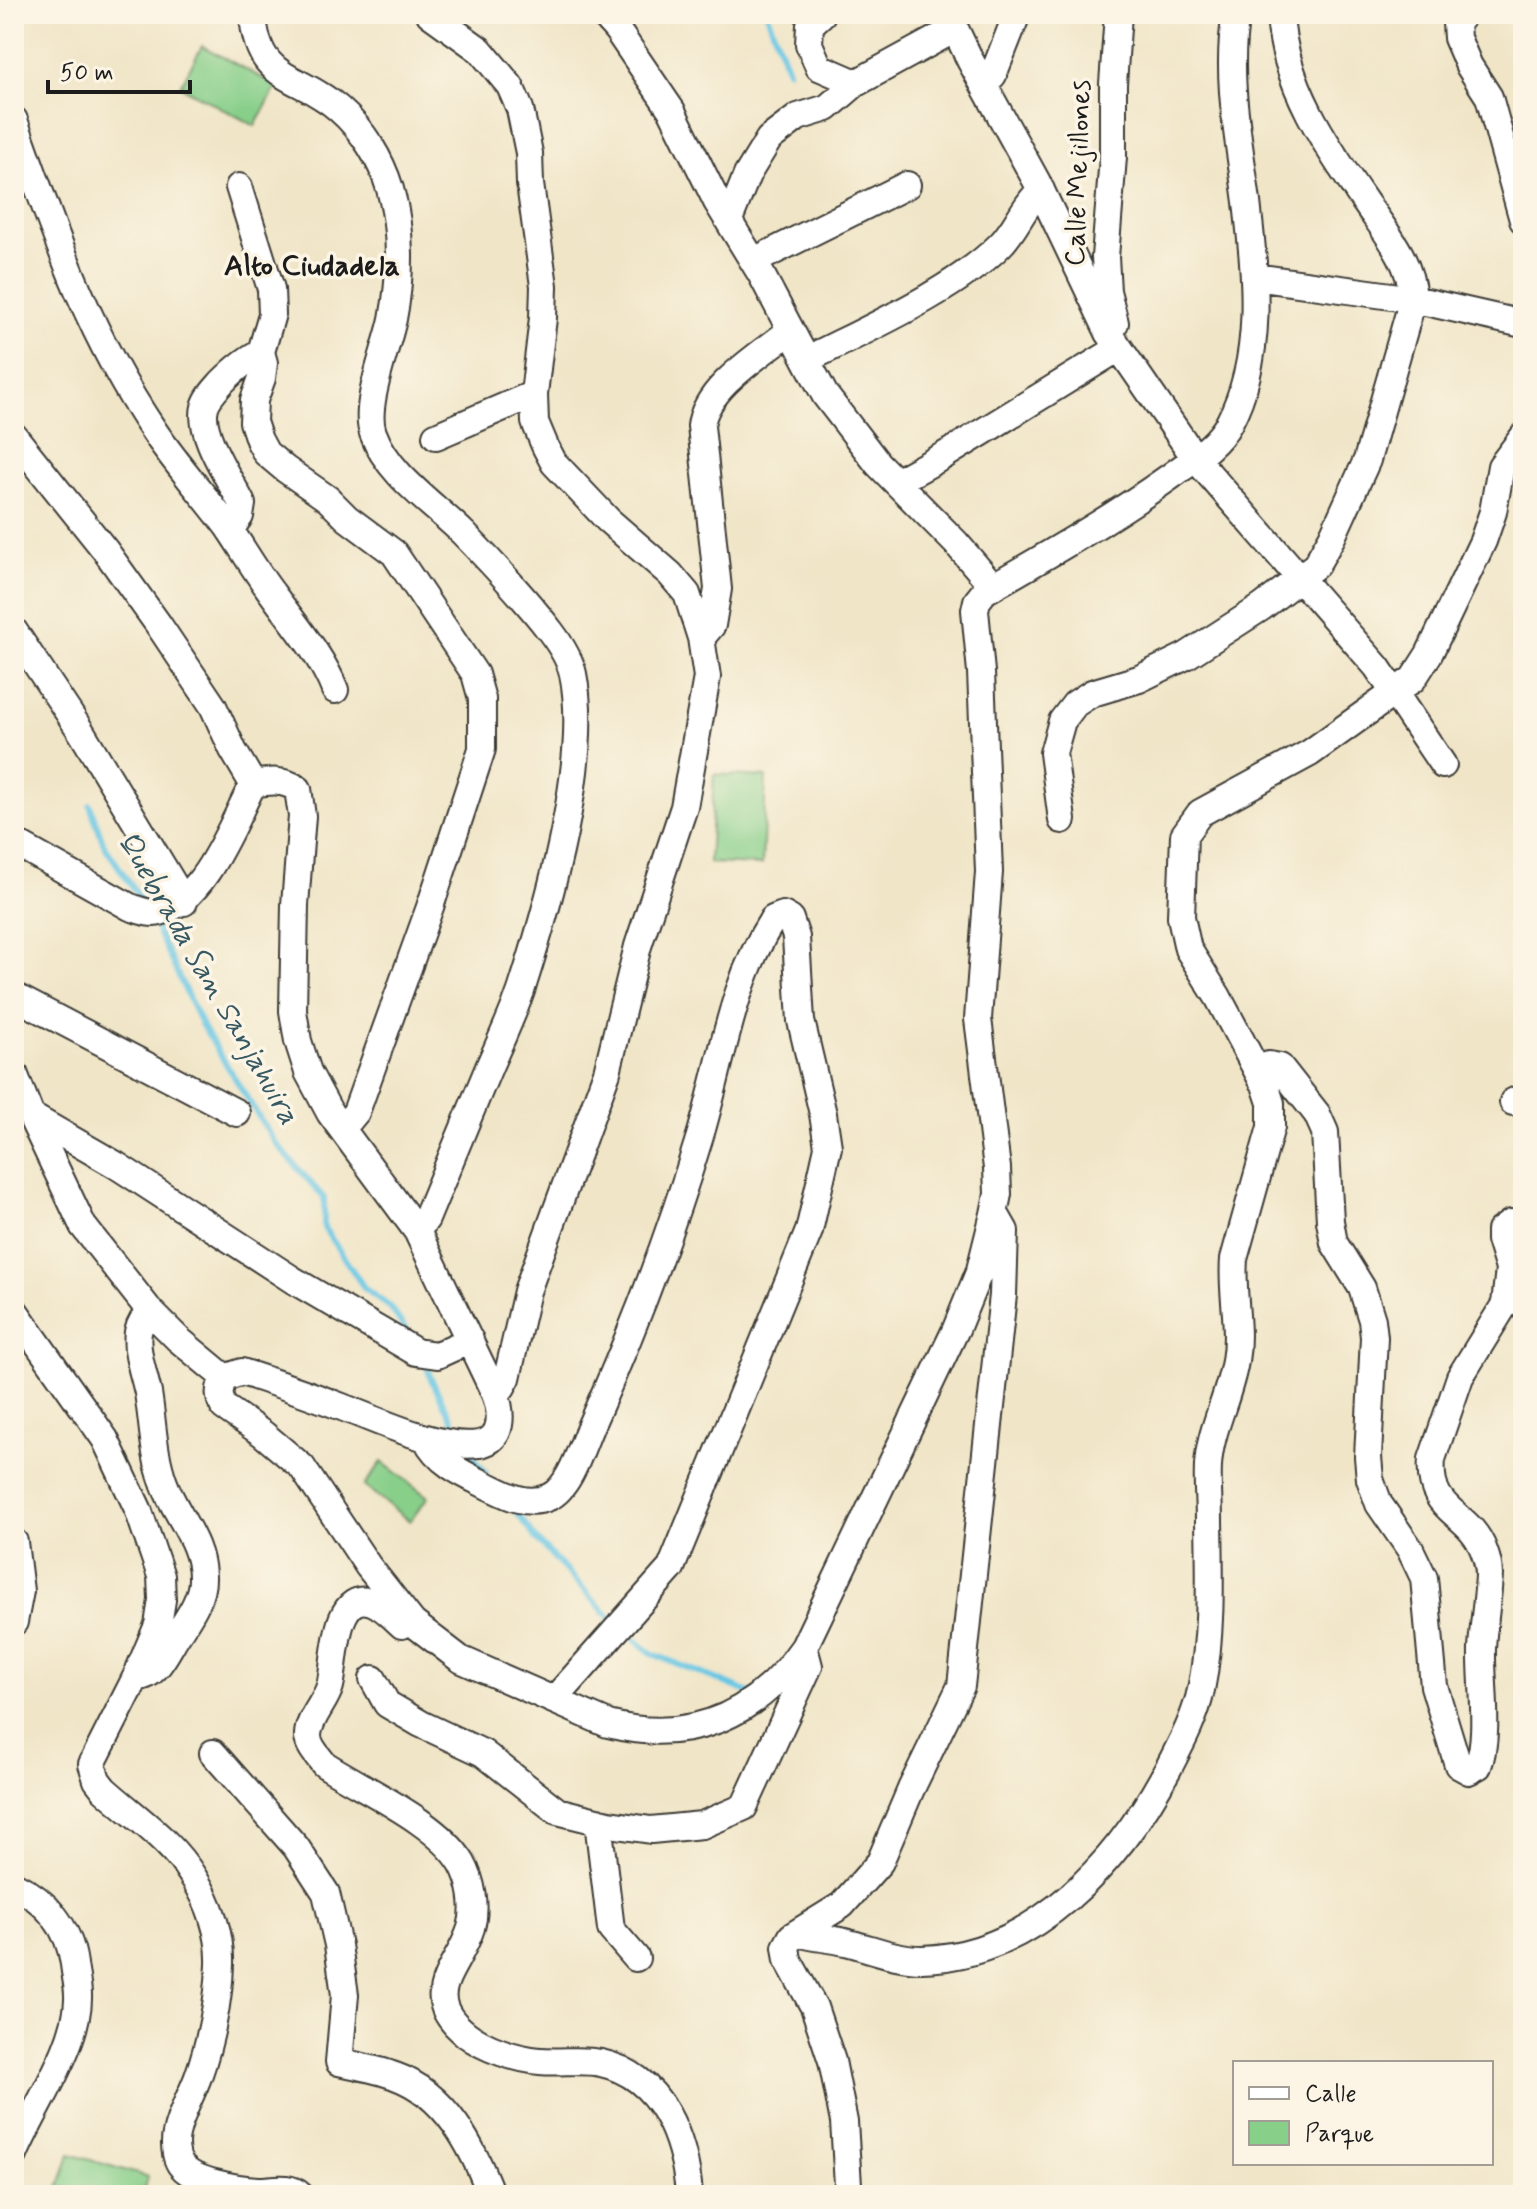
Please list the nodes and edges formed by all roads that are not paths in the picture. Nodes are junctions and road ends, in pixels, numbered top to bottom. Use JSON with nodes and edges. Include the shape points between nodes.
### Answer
{"nodes":[{"id":1,"x":253,"y":14,"type":"edge"},
{"id":2,"x":430,"y":14,"type":"edge"},
{"id":3,"x":603,"y":14,"type":"edge"},
{"id":4,"x":822,"y":14,"type":"edge"},
{"id":5,"x":1017,"y":14,"type":"edge"},
{"id":6,"x":1118,"y":14,"type":"edge"},
{"id":7,"x":1236,"y":14,"type":"edge"},
{"id":8,"x":1280,"y":14,"type":"edge"},
{"id":9,"x":1464,"y":14,"type":"edge"},
{"id":10,"x":952,"y":21,"type":"edge"},
{"id":11,"x":856,"y":83,"type":"junction"},
{"id":12,"x":984,"y":84,"type":"junction"},
{"id":13,"x":14,"y":120,"type":"edge"},
{"id":14,"x":907,"y":185,"type":"dead end"},
{"id":15,"x":239,"y":187,"type":"dead end"},
{"id":16,"x":1041,"y":190,"type":"junction"},
{"id":17,"x":729,"y":220,"type":"junction"},
{"id":18,"x":1523,"y":220,"type":"edge"},
{"id":19,"x":754,"y":261,"type":"junction"},
{"id":20,"x":1254,"y":277,"type":"junction"},
{"id":21,"x":1413,"y":299,"type":"junction"},
{"id":22,"x":1523,"y":324,"type":"edge"},
{"id":23,"x":790,"y":331,"type":"junction"},
{"id":24,"x":1114,"y":340,"type":"junction"},
{"id":25,"x":261,"y":352,"type":"junction"},
{"id":26,"x":808,"y":359,"type":"junction"},
{"id":27,"x":534,"y":394,"type":"junction"},
{"id":28,"x":14,"y":436,"type":"edge"},
{"id":29,"x":436,"y":436,"type":"dead end"},
{"id":30,"x":1523,"y":437,"type":"edge"},
{"id":31,"x":1195,"y":458,"type":"junction"},
{"id":32,"x":896,"y":482,"type":"junction"},
{"id":33,"x":230,"y":530,"type":"junction"},
{"id":34,"x":1301,"y":578,"type":"junction"},
{"id":35,"x":993,"y":586,"type":"junction"},
{"id":36,"x":14,"y":631,"type":"edge"},
{"id":37,"x":701,"y":638,"type":"junction"},
{"id":38,"x":335,"y":690,"type":"dead end"},
{"id":39,"x":1393,"y":691,"type":"junction"},
{"id":40,"x":1443,"y":765,"type":"dead end"},
{"id":41,"x":253,"y":784,"type":"junction"},
{"id":42,"x":1062,"y":820,"type":"dead end"},
{"id":43,"x":14,"y":842,"type":"edge"},
{"id":44,"x":184,"y":902,"type":"junction"},
{"id":45,"x":14,"y":996,"type":"edge"},
{"id":46,"x":14,"y":1073,"type":"edge"},
{"id":47,"x":1262,"y":1080,"type":"junction"},
{"id":48,"x":237,"y":1113,"type":"dead end"},
{"id":49,"x":31,"y":1116,"type":"junction"},
{"id":50,"x":342,"y":1129,"type":"junction"},
{"id":51,"x":994,"y":1214,"type":"junction"},
{"id":52,"x":1523,"y":1227,"type":"edge"},
{"id":53,"x":417,"y":1231,"type":"junction"},
{"id":54,"x":14,"y":1310,"type":"edge"},
{"id":55,"x":150,"y":1311,"type":"junction"},
{"id":56,"x":470,"y":1340,"type":"junction"},
{"id":57,"x":225,"y":1378,"type":"junction"},
{"id":58,"x":495,"y":1394,"type":"junction"},
{"id":59,"x":426,"y":1438,"type":"junction"},
{"id":60,"x":14,"y":1542,"type":"edge"},
{"id":61,"x":14,"y":1622,"type":"edge"},
{"id":62,"x":413,"y":1623,"type":"junction"},
{"id":63,"x":804,"y":1647,"type":"junction"},
{"id":64,"x":136,"y":1677,"type":"junction"},
{"id":65,"x":373,"y":1679,"type":"dead end"},
{"id":66,"x":554,"y":1700,"type":"junction"},
{"id":67,"x":213,"y":1753,"type":"dead end"},
{"id":68,"x":598,"y":1821,"type":"junction"},
{"id":69,"x":14,"y":1885,"type":"edge"},
{"id":70,"x":798,"y":1933,"type":"junction"},
{"id":71,"x":636,"y":1958,"type":"dead end"},
{"id":72,"x":14,"y":2155,"type":"edge"},
{"id":73,"x":300,"y":2195,"type":"edge"},
{"id":74,"x":491,"y":2195,"type":"edge"},
{"id":75,"x":689,"y":2195,"type":"edge"},
{"id":76,"x":846,"y":2195,"type":"edge"}],
"edges":[{"from":1,"to":53,"type":"street","via":[[260,50],[270,64],[338,108],[379,159],[390,191],[398,277],[373,397],[375,438],[388,459],[552,633],[573,673],[577,745],[560,851],[539,931],[520,993]]},
{"from":2,"to":27,"type":"street","via":[[480,50],[510,86],[520,109],[544,286]]},
{"from":3,"to":17,"type":"street","via":[[672,111]]},
{"from":4,"to":11,"type":"street","via":[[810,25],[809,44],[819,67]]},
{"from":5,"to":12,"type":"street","via":[[993,75]]},
{"from":6,"to":24,"type":"street","name":"Calle Mejillones","via":[[1105,257]]},
{"from":7,"to":20,"type":"street","via":[[1234,86]]},
{"from":8,"to":21,"type":"street","via":[[1287,60],[1299,92],[1403,259]]},
{"from":9,"to":18,"type":"street","via":[[1456,23],[1457,38],[1489,97]]},
{"from":10,"to":11,"type":"street"},
{"from":10,"to":12,"type":"street"},
{"from":11,"to":17,"type":"street","via":[[827,108],[798,117],[769,139]]},
{"from":12,"to":16,"type":"street"},
{"from":13,"to":33,"type":"street","via":[[67,270],[102,346],[156,434]]},
{"from":14,"to":19,"type":"street"},
{"from":15,"to":25,"type":"street","via":[[271,289],[272,314]]},
{"from":16,"to":24,"type":"street"},
{"from":16,"to":26,"type":"street","via":[[1002,244],[983,259],[948,284]]},
{"from":17,"to":19,"type":"street"},
{"from":19,"to":23,"type":"street"},
{"from":20,"to":21,"type":"street"},
{"from":20,"to":31,"type":"street","via":[[1253,338],[1239,400],[1221,436]]},
{"from":21,"to":22,"type":"street"},
{"from":21,"to":34,"type":"street","via":[[1367,460],[1332,537],[1316,565]]},
{"from":23,"to":26,"type":"street"},
{"from":23,"to":37,"type":"street","via":[[722,385],[702,414],[718,589],[712,625]]},
{"from":24,"to":31,"type":"street"},
{"from":24,"to":32,"type":"street","via":[[945,455]]},
{"from":25,"to":33,"type":"street","via":[[228,376],[204,408],[205,429],[242,504]]},
{"from":25,"to":50,"type":"street","via":[[264,363],[253,422],[266,453],[394,553],[475,674],[482,699],[482,749],[356,1112]]},
{"from":26,"to":32,"type":"street","via":[[825,395]]},
{"from":27,"to":29,"type":"street"},
{"from":27,"to":37,"type":"street","via":[[535,422],[554,463],[687,594]]},
{"from":28,"to":41,"type":"street","via":[[158,624],[213,706]]},
{"from":30,"to":39,"type":"street","via":[[1501,466],[1483,541],[1429,654],[1413,679]]},
{"from":31,"to":34,"type":"street"},
{"from":31,"to":35,"type":"street","via":[[1099,525]]},
{"from":32,"to":35,"type":"street"},
{"from":33,"to":38,"type":"street","via":[[328,671]]},
{"from":34,"to":39,"type":"street"},
{"from":34,"to":42,"type":"street","via":[[1186,656],[1075,704],[1062,721],[1053,753]]},
{"from":35,"to":51,"type":"street","via":[[975,610],[989,872],[978,1019],[997,1168]]},
{"from":36,"to":44,"type":"street"},
{"from":37,"to":58,"type":"street","via":[[707,677],[684,807],[638,946],[607,1072],[527,1291],[507,1378]]},
{"from":39,"to":40,"type":"street"},
{"from":39,"to":47,"type":"street","via":[[1310,753],[1200,813],[1184,835],[1181,917],[1188,949]]},
{"from":41,"to":44,"type":"street","via":[[200,885]]},
{"from":41,"to":50,"type":"street","via":[[279,781],[298,789],[302,816],[293,1011],[308,1072]]},
{"from":43,"to":44,"type":"street","via":[[130,907],[149,913]]},
{"from":45,"to":48,"type":"street"},
{"from":46,"to":49,"type":"street"},
{"from":47,"to":52,"type":"street","via":[[1269,1065],[1280,1067],[1325,1132],[1334,1243],[1362,1288],[1373,1329],[1370,1479],[1379,1504],[1424,1578],[1434,1686],[1458,1765],[1465,1770],[1474,1770],[1480,1762],[1488,1563],[1474,1532],[1436,1494],[1432,1459],[1460,1377],[1505,1304],[1509,1269],[1500,1231],[1511,1223]]},
{"from":47,"to":70,"type":"street","via":[[1271,1103],[1271,1127],[1234,1259],[1237,1349],[1209,1452],[1210,1570],[1201,1689],[1190,1727],[1161,1782],[1087,1881],[1048,1914],[991,1943],[939,1957],[909,1958]]},
{"from":49,"to":55,"type":"street","via":[[83,1226]]},
{"from":49,"to":56,"type":"street","via":[[416,1352],[437,1355]]},
{"from":50,"to":53,"type":"street"},
{"from":51,"to":63,"type":"street","via":[[980,1270],[956,1329]]},
{"from":51,"to":70,"type":"street","via":[[1005,1231],[1003,1295],[961,1686],[880,1862],[842,1905]]},
{"from":53,"to":56,"type":"street"},
{"from":54,"to":64,"type":"street","via":[[105,1439],[138,1509],[161,1576],[158,1625]]},
{"from":55,"to":57,"type":"street"},
{"from":55,"to":64,"type":"street","via":[[138,1339],[153,1434],[164,1484],[189,1531],[202,1579],[190,1615],[165,1656],[149,1674]]},
{"from":56,"to":58,"type":"street"},
{"from":57,"to":59,"type":"street","via":[[242,1372]]},
{"from":57,"to":62,"type":"street","via":[[219,1394],[224,1407],[302,1467]]},
{"from":58,"to":59,"type":"street","via":[[500,1417],[493,1438],[482,1444]]},
{"from":59,"to":66,"type":"street","via":[[446,1463],[518,1500],[551,1497],[559,1488],[616,1370],[679,1204],[744,979],[773,919],[790,919],[796,937],[801,1021],[828,1147],[809,1231],[671,1568]]},
{"from":60,"to":61,"type":"street","via":[[20,1591]]},
{"from":62,"to":66,"type":"street","via":[[460,1659]]},
{"from":62,"to":75,"type":"street","via":[[403,1626],[375,1603],[351,1604],[341,1619],[331,1684],[310,1726],[313,1749],[324,1764],[430,1829],[462,1864],[471,1885],[472,1926],[442,1986],[446,2012],[466,2034],[515,2056],[603,2063],[642,2083],[667,2110]]},
{"from":63,"to":66,"type":"street","via":[[760,1697],[701,1725],[633,1731]]},
{"from":63,"to":68,"type":"street","via":[[809,1666],[744,1807],[702,1825],[651,1830]]},
{"from":64,"to":73,"type":"street","via":[[95,1756],[94,1771],[104,1789],[167,1841],[196,1880],[214,1920],[220,1961],[199,2074],[176,2135],[178,2160],[196,2175],[233,2188],[288,2189]]},
{"from":65,"to":68,"type":"street","via":[[387,1704],[483,1753],[557,1811]]},
{"from":67,"to":74,"type":"street","via":[[296,1847],[326,1893],[345,1995],[339,2062],[396,2076],[426,2092],[448,2112]]},
{"from":68,"to":71,"type":"street","via":[[611,1929]]},
{"from":69,"to":72,"type":"street","via":[[59,1919],[72,1949],[78,1997],[65,2049]]},
{"from":70,"to":76,"type":"street","via":[[788,1941],[786,1954],[814,2007],[832,2061],[844,2122]]}]}
